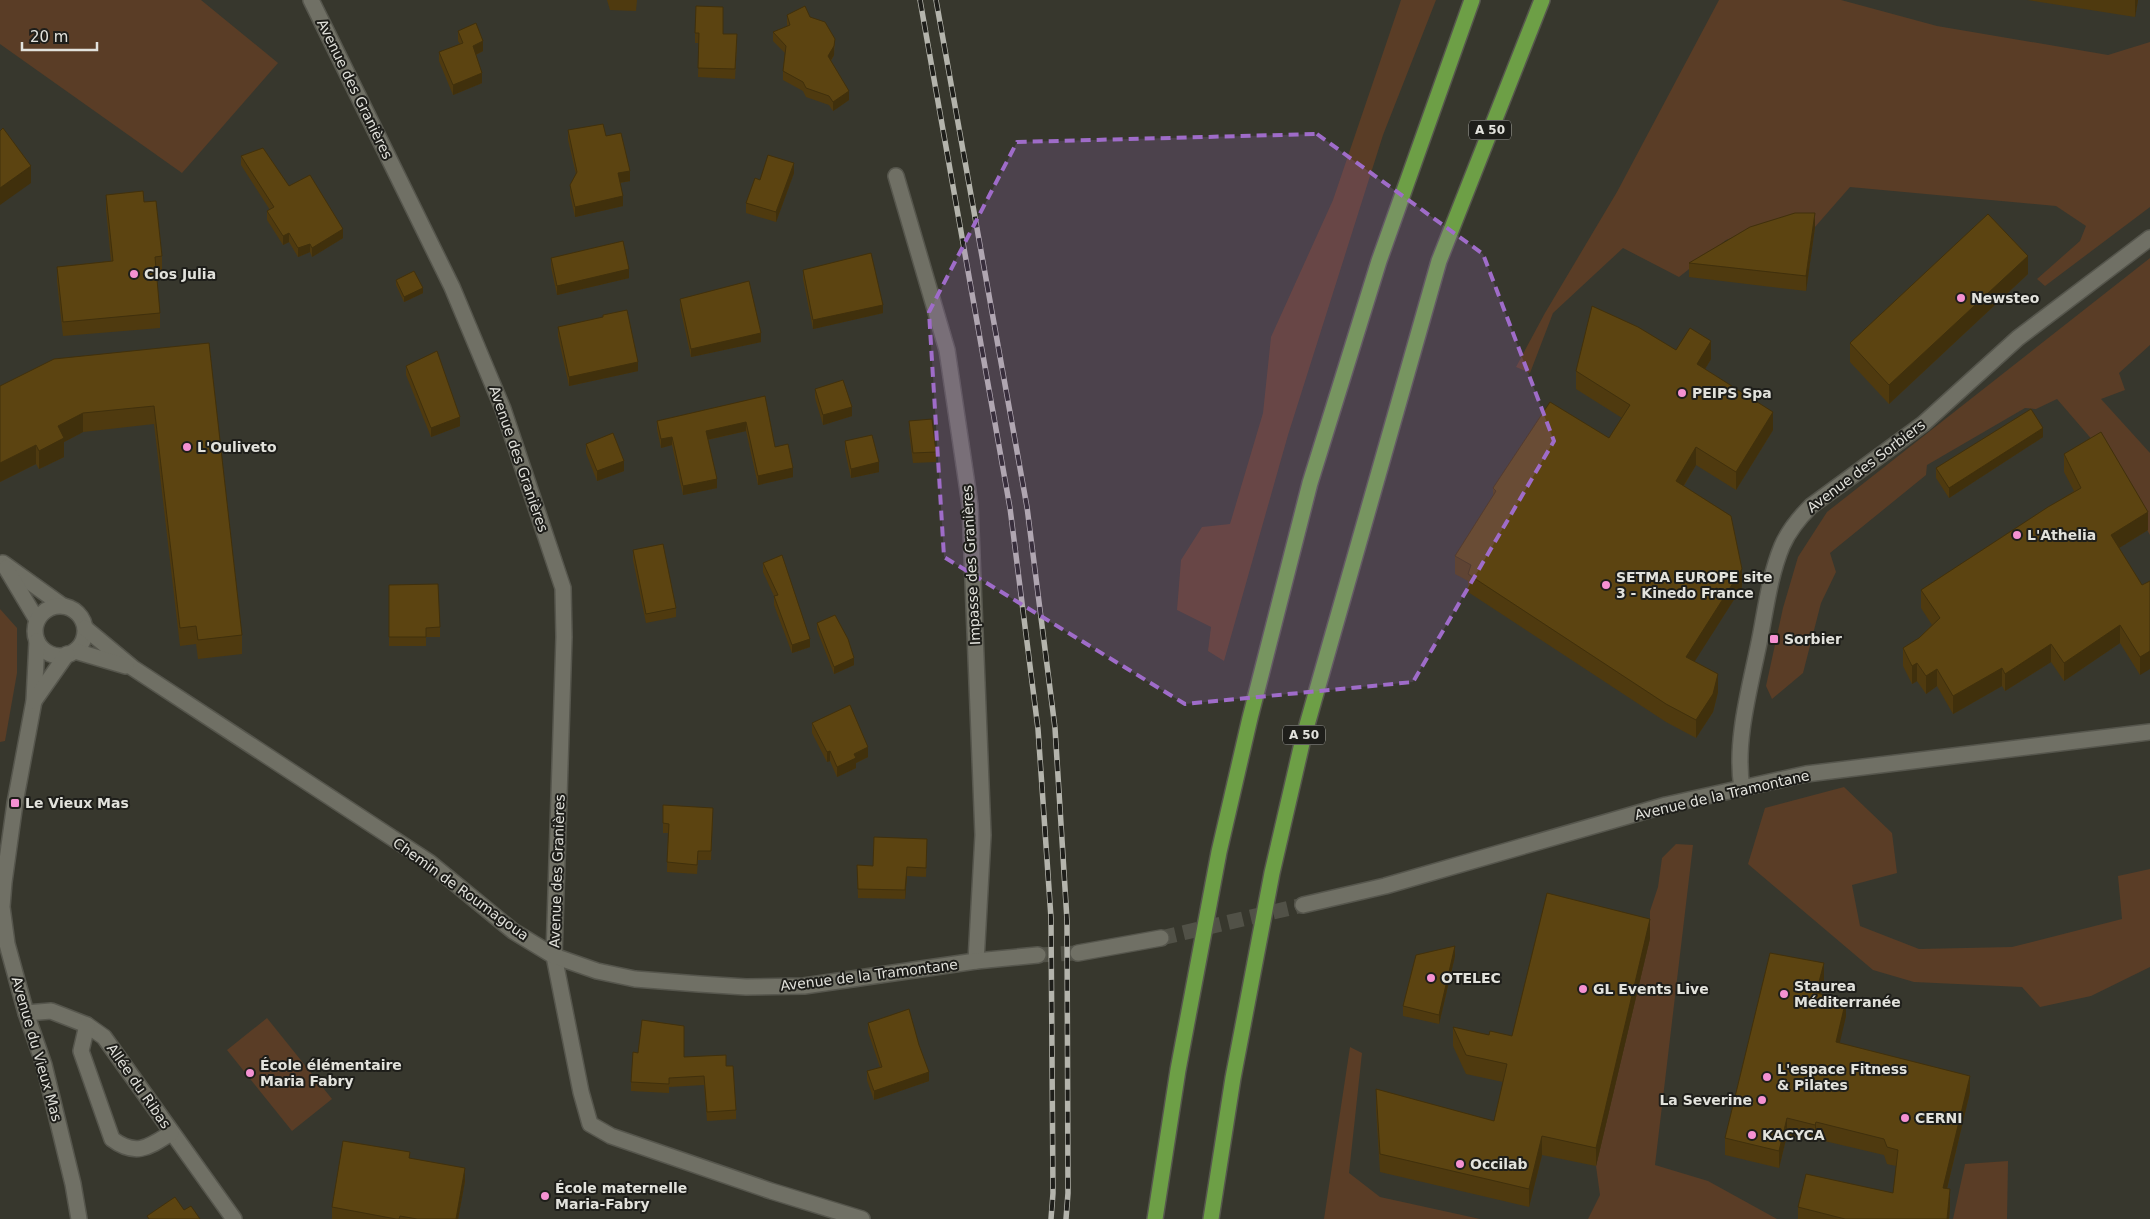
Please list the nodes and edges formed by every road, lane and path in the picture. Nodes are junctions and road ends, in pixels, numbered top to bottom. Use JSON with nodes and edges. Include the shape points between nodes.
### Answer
{"nodes":[{"id":1,"x":310,"y":0,"type":"edge"},
{"id":2,"x":1472,"y":0,"type":"edge"},
{"id":3,"x":1542,"y":0,"type":"edge"},
{"id":4,"x":896,"y":176,"type":"dead end"},
{"id":5,"x":2150,"y":238,"type":"edge"},
{"id":6,"x":2,"y":561,"type":"edge"},
{"id":7,"x":64,"y":606,"type":"junction"},
{"id":8,"x":37,"y":620,"type":"junction"},
{"id":9,"x":85,"y":628,"type":"junction"},
{"id":10,"x":37,"y":641,"type":"junction"},
{"id":11,"x":71,"y":653,"type":"junction"},
{"id":12,"x":133,"y":668,"type":"junction"},
{"id":13,"x":34,"y":701,"type":"junction"},
{"id":14,"x":2150,"y":732,"type":"edge"},
{"id":15,"x":1742,"y":788,"type":"junction"},
{"id":16,"x":1303,"y":905,"type":"tunnel mouth"},
{"id":17,"x":1161,"y":938,"type":"tunnel mouth"},
{"id":18,"x":1078,"y":953,"type":"tunnel mouth"},
{"id":19,"x":1038,"y":955,"type":"tunnel mouth"},
{"id":20,"x":554,"y":956,"type":"junction"},
{"id":21,"x":976,"y":961,"type":"junction"},
{"id":22,"x":26,"y":1013,"type":"junction"},
{"id":23,"x":87,"y":1025,"type":"junction"},
{"id":24,"x":172,"y":1133,"type":"junction"},
{"id":25,"x":79,"y":1219,"type":"edge"},
{"id":26,"x":234,"y":1219,"type":"edge"},
{"id":27,"x":862,"y":1219,"type":"edge"},
{"id":28,"x":1155,"y":1219,"type":"edge"},
{"id":29,"x":1211,"y":1219,"type":"edge"}],
"edges":[{"from":1,"to":20,"type":"street","name":"Avenue des Granières","via":[[457,297],[504,409],[563,588]]},
{"from":2,"to":28,"type":"highway","via":[[1379,261],[1310,483],[1219,852],[1178,1070]]},
{"from":3,"to":29,"type":"highway","number":"A 50","via":[[1439,261],[1303,739],[1272,873]]},
{"from":4,"to":21,"type":"street","name":"Impasse des Granières","via":[[947,350],[970,505],[983,835]]},
{"from":5,"to":15,"type":"street","name":"Avenue des Sorbiers","via":[[2018,338],[1923,424],[1811,506],[1796,521],[1774,569],[1746,708],[1739,769]]},
{"from":6,"to":7,"type":"street"},
{"from":6,"to":8,"type":"street"},
{"from":7,"to":8,"type":"street","via":[[48,609]]},
{"from":7,"to":9,"type":"street","via":[[78,613]]},
{"from":8,"to":10,"type":"street"},
{"from":9,"to":11,"type":"street","via":[[84,637]]},
{"from":9,"to":12,"type":"street","name":"Chemin de Roumagoua"},
{"from":10,"to":11,"type":"street","via":[[47,652],[60,656]]},
{"from":10,"to":13,"type":"street","name":"Avenue du Vieux Mas"},
{"from":11,"to":12,"type":"street","name":"Chemin de Roumagoua"},
{"from":11,"to":13,"type":"street","name":"Avenue du Vieux Mas"},
{"from":12,"to":20,"type":"street","name":"Chemin de Roumagoua","via":[[428,862],[513,931]]},
{"from":13,"to":22,"type":"street","name":"Avenue du Vieux Mas","via":[[15,804],[2,908],[7,944]]},
{"from":14,"to":15,"type":"street","name":"Avenue de la Tramontane","via":[[1806,774]]},
{"from":15,"to":16,"type":"street","name":"Avenue de la Tramontane","via":[[1666,805],[1385,886]]},
{"from":17,"to":18,"type":"street"},
{"from":19,"to":21,"type":"street","name":"Avenue de la Tramontane"},
{"from":20,"to":21,"type":"street","name":"Avenue de la Tramontane","via":[[597,972],[635,980],[746,987],[804,986]]},
{"from":20,"to":27,"type":"street","via":[[590,1124],[611,1136]]},
{"from":22,"to":23,"type":"street","via":[[51,1011]]},
{"from":22,"to":25,"type":"street","name":"Avenue du Vieux Mas","via":[[44,1065]]},
{"from":23,"to":24,"type":"street","name":"Allée du Ribas","via":[[104,1037]]},
{"from":23,"to":24,"type":"street","name":"Allée du Ribas","via":[[81,1051],[112,1139],[122,1147],[139,1150]]},
{"from":24,"to":26,"type":"street","name":"Allée du Ribas"}]}
